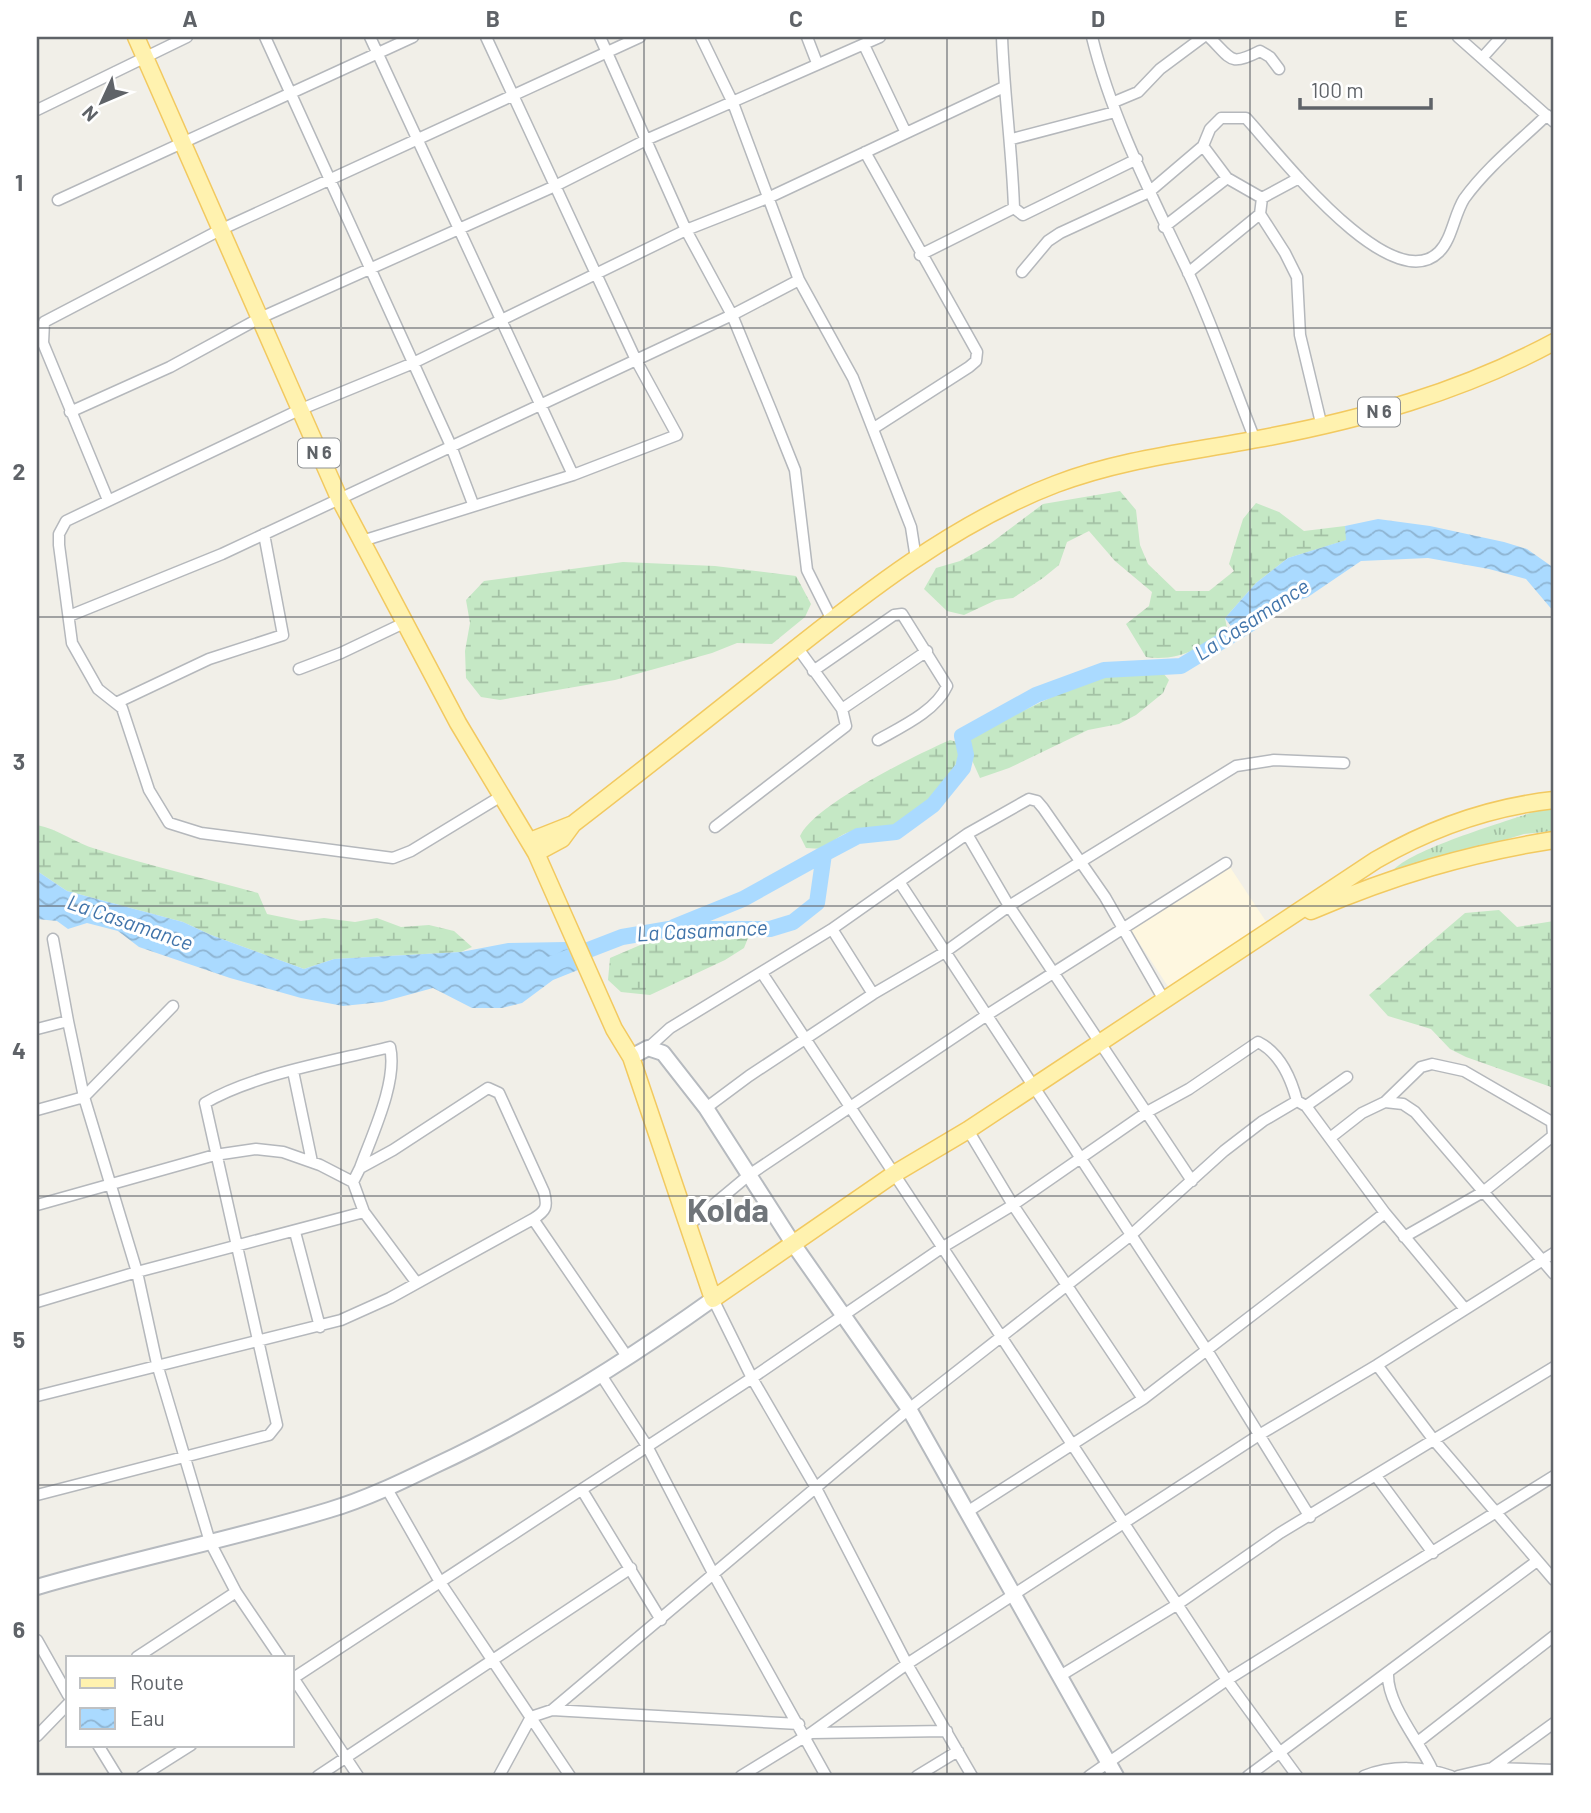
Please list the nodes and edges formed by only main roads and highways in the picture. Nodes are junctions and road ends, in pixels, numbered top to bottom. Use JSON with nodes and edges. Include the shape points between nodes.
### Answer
{"nodes":[{"id":1,"x":136,"y":37,"type":"edge"},
{"id":2,"x":1554,"y":342,"type":"edge"},
{"id":3,"x":1554,"y":800,"type":"edge"},
{"id":4,"x":573,"y":824,"type":"junction"},
{"id":5,"x":562,"y":839,"type":"junction"},
{"id":6,"x":1554,"y":840,"type":"edge"},
{"id":7,"x":533,"y":847,"type":"junction"},
{"id":8,"x":551,"y":881,"type":"junction"},
{"id":9,"x":1286,"y":922,"type":"junction"},
{"id":10,"x":631,"y":1057,"type":"junction"},
{"id":11,"x":794,"y":1245,"type":"junction"},
{"id":12,"x":713,"y":1299,"type":"junction"},
{"id":13,"x":37,"y":1587,"type":"edge"},
{"id":14,"x":1113,"y":1770,"type":"edge"}],
"edges":[{"from":1,"to":7,"type":"main road","number":"N 6","via":[[339,498],[458,723]]},
{"from":2,"to":4,"type":"main road","number":"N 6","via":[[1469,383],[1353,421],[1111,465],[988,514],[832,620]]},
{"from":3,"to":9,"type":"main road","via":[[1458,820],[1412,839],[1337,884]]},
{"from":4,"to":5,"type":"main road","number":"N 6"},
{"from":4,"to":7,"type":"main road","number":"N 6"},
{"from":5,"to":7,"type":"main road","number":"N 6"},
{"from":5,"to":8,"type":"main road","via":[[551,865]]},
{"from":6,"to":9,"type":"main road","via":[[1432,865],[1364,887]]},
{"from":7,"to":8,"type":"main road"},
{"from":8,"to":10,"type":"main road","via":[[614,1029]]},
{"from":9,"to":11,"type":"main road","via":[[894,1174]]},
{"from":10,"to":11,"type":"main road","via":[[648,1048],[663,1053],[706,1108]]},
{"from":10,"to":12,"type":"main road"},
{"from":11,"to":12,"type":"main road"},
{"from":11,"to":14,"type":"main road","via":[[909,1409]]},
{"from":12,"to":13,"type":"main road","via":[[526,1421],[387,1489],[328,1510]]}]}
